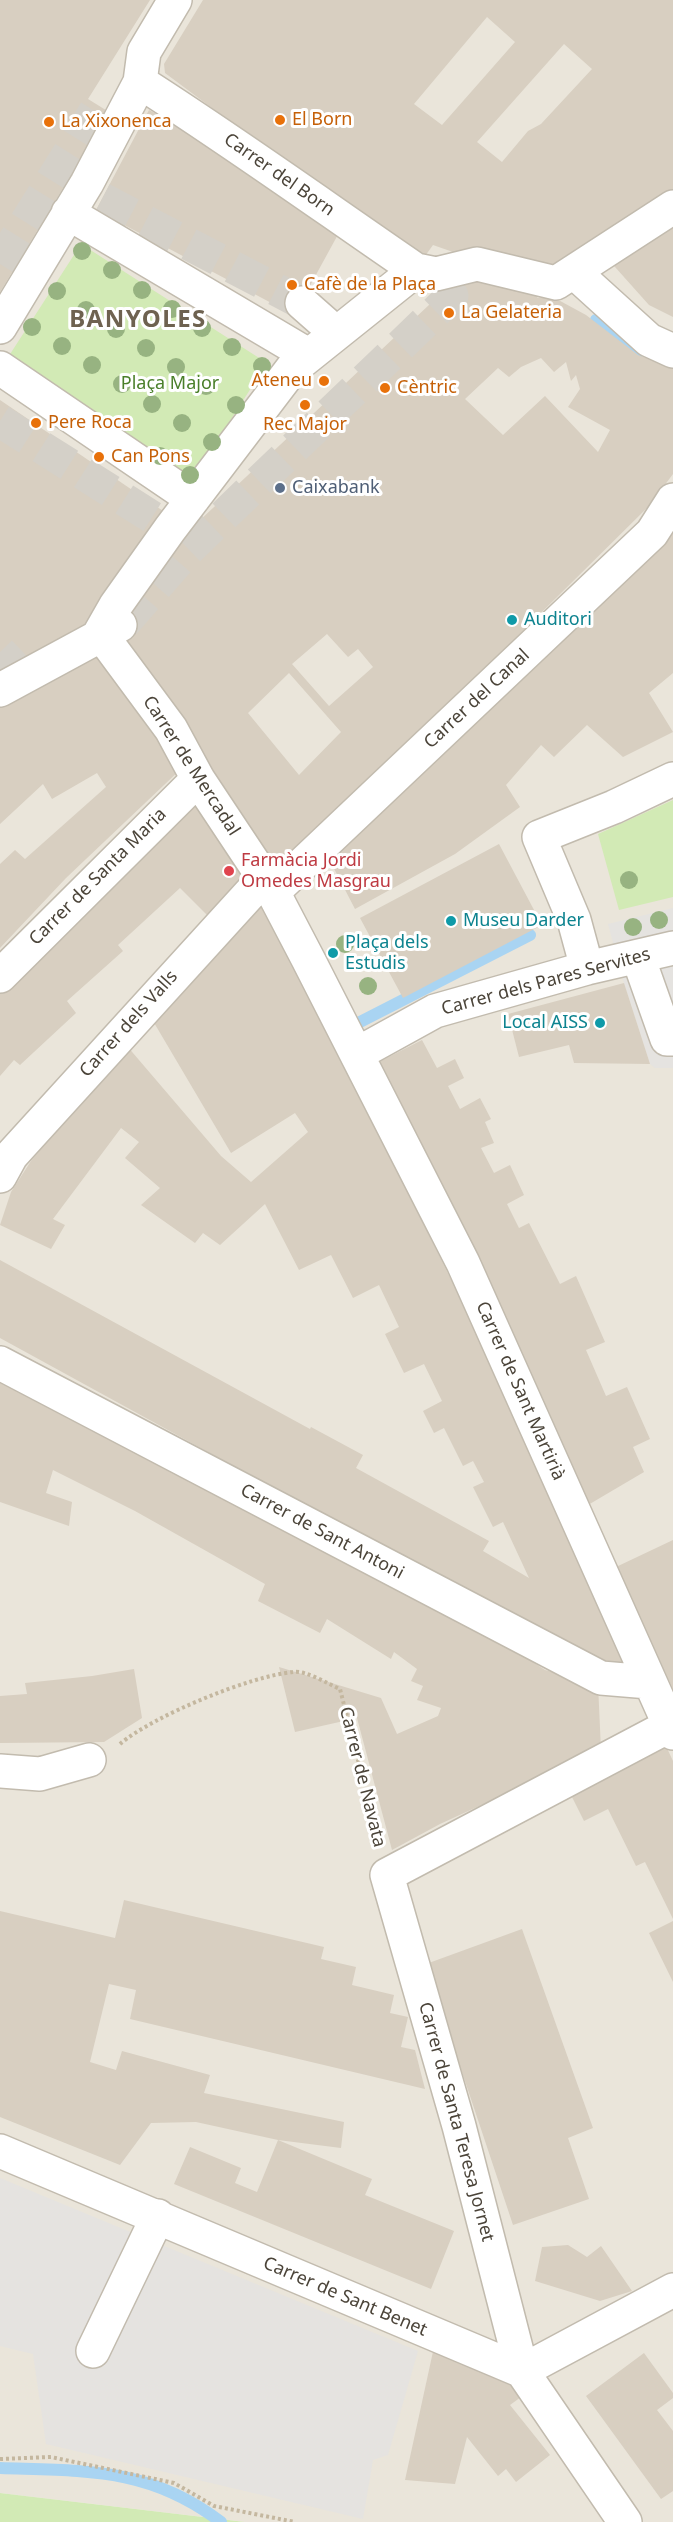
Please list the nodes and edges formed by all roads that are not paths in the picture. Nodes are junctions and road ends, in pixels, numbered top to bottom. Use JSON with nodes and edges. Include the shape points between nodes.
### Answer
{"nodes":[{"id":1,"x":175,"y":0,"type":"edge"},
{"id":2,"x":140,"y":82,"type":"junction"},
{"id":3,"x":99,"y":105,"type":"tunnel mouth"},
{"id":4,"x":81,"y":195,"type":"junction"},
{"id":5,"x":673,"y":207,"type":"edge"},
{"id":6,"x":574,"y":272,"type":"junction"},
{"id":7,"x":433,"y":277,"type":"junction"},
{"id":8,"x":302,"y":303,"type":"tunnel mouth"},
{"id":9,"x":0,"y":327,"type":"edge"},
{"id":10,"x":336,"y":333,"type":"junction"},
{"id":11,"x":673,"y":351,"type":"edge"},
{"id":12,"x":308,"y":356,"type":"junction"},
{"id":13,"x":0,"y":368,"type":"edge"},
{"id":14,"x":193,"y":499,"type":"junction"},
{"id":15,"x":673,"y":500,"type":"edge"},
{"id":16,"x":112,"y":628,"type":"junction"},
{"id":17,"x":14,"y":680,"type":"edge"},
{"id":18,"x":198,"y":779,"type":"junction"},
{"id":19,"x":673,"y":779,"type":"edge"},
{"id":20,"x":268,"y":885,"type":"junction"},
{"id":21,"x":673,"y":948,"type":"edge"},
{"id":22,"x":638,"y":957,"type":"junction"},
{"id":23,"x":587,"y":968,"type":"junction"},
{"id":24,"x":0,"y":975,"type":"edge"},
{"id":25,"x":673,"y":1039,"type":"edge"},
{"id":26,"x":357,"y":1054,"type":"junction"},
{"id":27,"x":0,"y":1176,"type":"edge"},
{"id":28,"x":0,"y":1363,"type":"edge"},
{"id":29,"x":649,"y":1682,"type":"junction"},
{"id":30,"x":671,"y":1730,"type":"edge"},
{"id":31,"x":89,"y":1760,"type":"road end"},
{"id":32,"x":0,"y":1771,"type":"edge"},
{"id":33,"x":387,"y":1875,"type":"joint"},
{"id":34,"x":0,"y":2151,"type":"edge"},
{"id":35,"x":158,"y":2216,"type":"junction"},
{"id":36,"x":673,"y":2290,"type":"edge"},
{"id":37,"x":93,"y":2351,"type":"dead end"},
{"id":38,"x":522,"y":2371,"type":"junction"},
{"id":39,"x":625,"y":2522,"type":"edge"}],
"edges":[{"from":1,"to":2,"type":"street","via":[[144,52]]},
{"from":2,"to":3,"type":"street"},
{"from":2,"to":4,"type":"street"},
{"from":2,"to":7,"type":"street","name":"Carrer del Born"},
{"from":4,"to":9,"type":"street"},
{"from":4,"to":12,"type":"street"},
{"from":5,"to":6,"type":"street"},
{"from":6,"to":7,"type":"street","via":[[556,283],[477,264]]},
{"from":6,"to":11,"type":"street","via":[[649,340]]},
{"from":7,"to":10,"type":"street"},
{"from":8,"to":10,"type":"street"},
{"from":10,"to":12,"type":"street"},
{"from":12,"to":14,"type":"street","via":[[291,370]]},
{"from":13,"to":14,"type":"street"},
{"from":14,"to":16,"type":"street","via":[[116,605]]},
{"from":15,"to":20,"type":"street","name":"Carrer del Canal","via":[[652,533]]},
{"from":16,"to":17,"type":"street"},
{"from":16,"to":18,"type":"street","name":"Carrer de Mercadal"},
{"from":18,"to":20,"type":"street","name":"Carrer de Mercadal"},
{"from":18,"to":24,"type":"street","name":"Carrer de Santa Maria"},
{"from":19,"to":23,"type":"street","via":[[539,837],[574,920]]},
{"from":20,"to":26,"type":"street"},
{"from":20,"to":27,"type":"street","name":"Carrer dels Valls","via":[[11,1156]]},
{"from":21,"to":22,"type":"street","name":"Carrer dels Pares Servites"},
{"from":22,"to":23,"type":"street","name":"Carrer dels Pares Servites"},
{"from":22,"to":25,"type":"street","via":[[667,1039]]},
{"from":23,"to":26,"type":"street","name":"Carrer dels Pares Servites","via":[[435,1011]]},
{"from":26,"to":29,"type":"street","name":"Carrer de Sant Martirià","via":[[463,1263]]},
{"from":28,"to":29,"type":"street","name":"Carrer de Sant Antoni","via":[[601,1678]]},
{"from":29,"to":30,"type":"street","name":"Carrer de Sant Martirià"},
{"from":30,"to":33,"type":"street","name":"Carrer de Navata"},
{"from":31,"to":32,"type":"street","via":[[40,1774]]},
{"from":33,"to":38,"type":"street","name":"Carrer de Santa Teresa Jornet","via":[[459,2126]]},
{"from":34,"to":35,"type":"street","name":"Carrer de Sant Benet"},
{"from":35,"to":37,"type":"street"},
{"from":35,"to":38,"type":"street","name":"Carrer de Sant Benet"},
{"from":36,"to":38,"type":"street"},
{"from":38,"to":39,"type":"street"}]}
